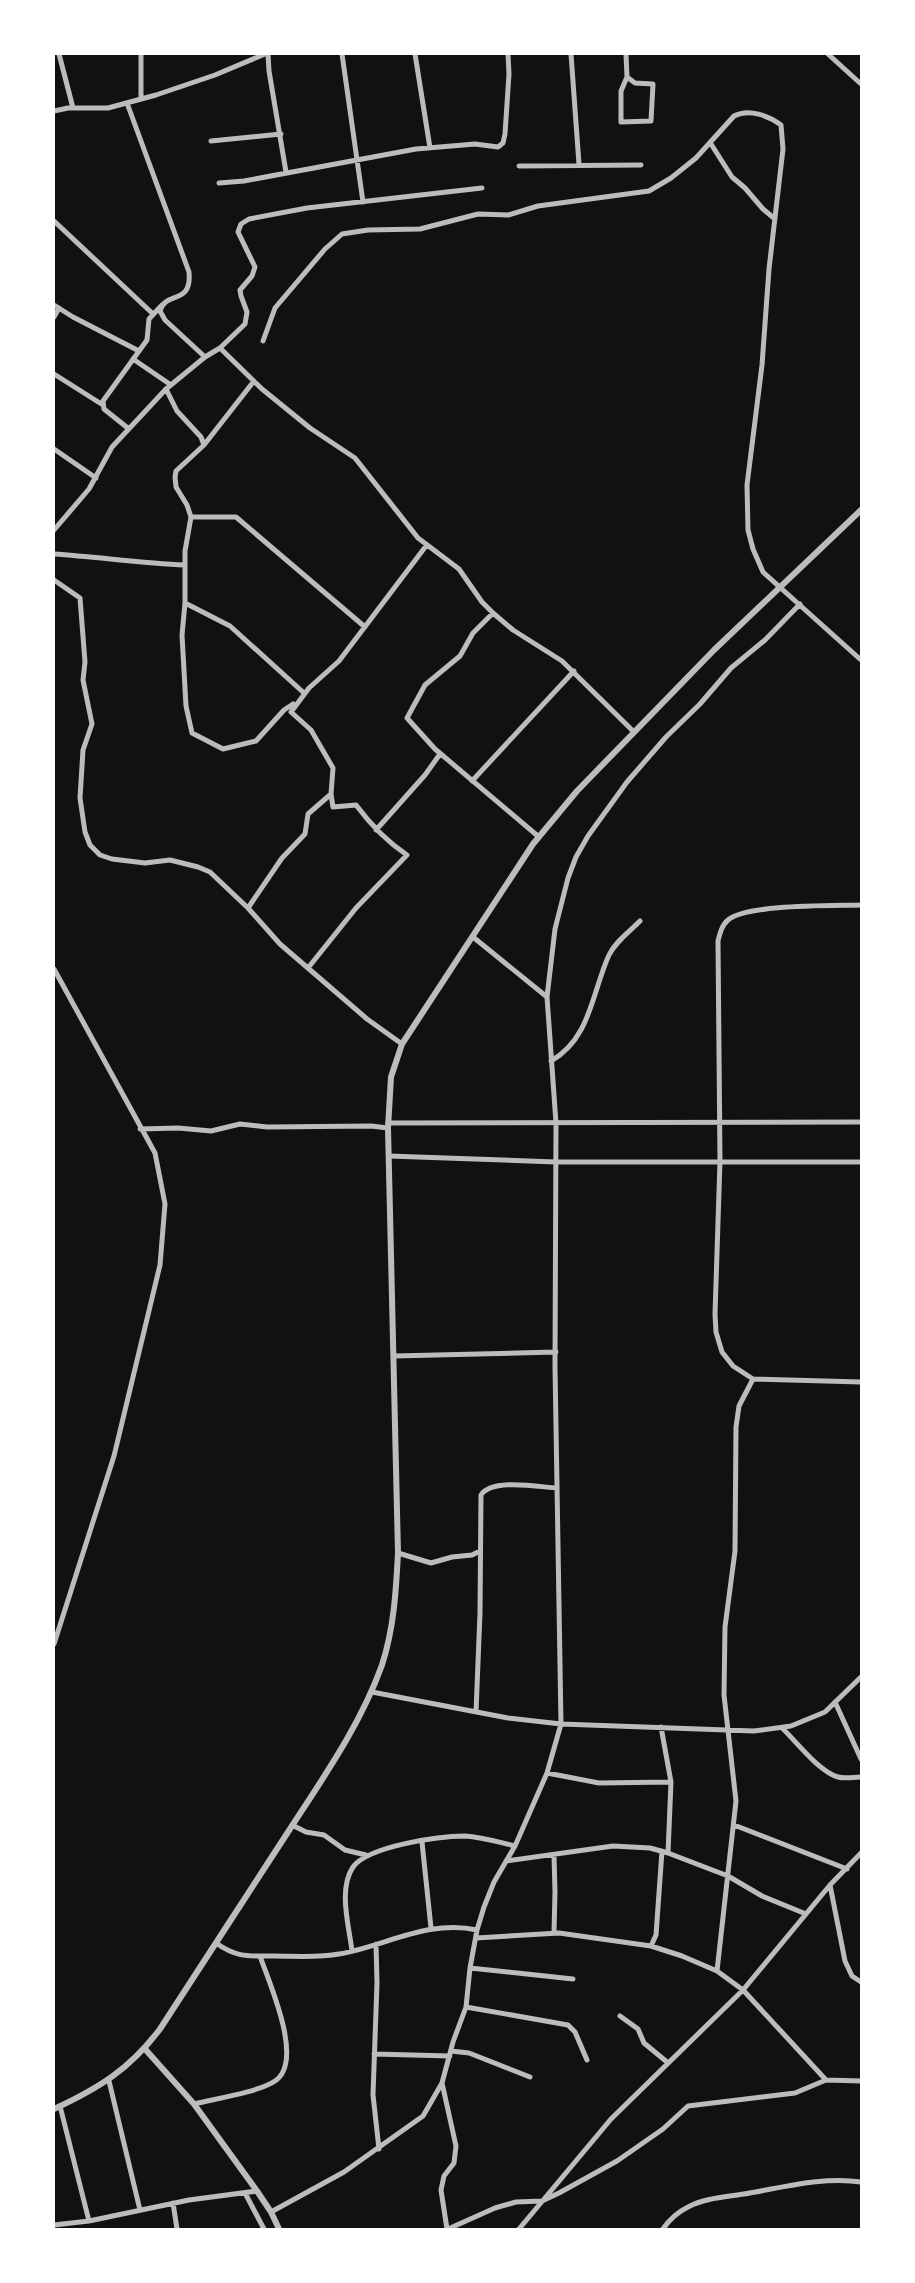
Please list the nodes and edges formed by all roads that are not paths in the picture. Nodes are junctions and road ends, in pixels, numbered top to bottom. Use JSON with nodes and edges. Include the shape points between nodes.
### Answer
{"nodes":[{"id":1,"x":59,"y":54,"type":"edge"},
{"id":2,"x":141,"y":54,"type":"edge"},
{"id":3,"x":266,"y":54,"type":"edge"},
{"id":4,"x":342,"y":54,"type":"edge"},
{"id":5,"x":415,"y":54,"type":"edge"},
{"id":6,"x":508,"y":54,"type":"edge"},
{"id":7,"x":571,"y":54,"type":"edge"},
{"id":8,"x":626,"y":54,"type":"edge"},
{"id":9,"x":828,"y":54,"type":"edge"},
{"id":10,"x":627,"y":77,"type":"junction"},
{"id":11,"x":861,"y":84,"type":"edge"},
{"id":12,"x":141,"y":99,"type":"junction"},
{"id":13,"x":127,"y":103,"type":"junction"},
{"id":14,"x":73,"y":108,"type":"junction"},
{"id":15,"x":54,"y":111,"type":"edge"},
{"id":16,"x":281,"y":134,"type":"junction"},
{"id":17,"x":211,"y":141,"type":"dead end"},
{"id":18,"x":711,"y":144,"type":"junction"},
{"id":19,"x":430,"y":148,"type":"junction"},
{"id":20,"x":358,"y":160,"type":"junction"},
{"id":21,"x":579,"y":164,"type":"junction"},
{"id":22,"x":641,"y":165,"type":"dead end"},
{"id":23,"x":518,"y":166,"type":"dead end"},
{"id":24,"x":286,"y":172,"type":"junction"},
{"id":25,"x":219,"y":183,"type":"dead end"},
{"id":26,"x":482,"y":188,"type":"dead end"},
{"id":27,"x":363,"y":202,"type":"junction"},
{"id":28,"x":775,"y":219,"type":"junction"},
{"id":29,"x":54,"y":221,"type":"edge"},
{"id":30,"x":162,"y":305,"type":"junction"},
{"id":31,"x":56,"y":306,"type":"edge"},
{"id":32,"x":152,"y":313,"type":"junction"},
{"id":33,"x":54,"y":317,"type":"edge"},
{"id":34,"x":263,"y":341,"type":"dead end"},
{"id":35,"x":220,"y":348,"type":"junction"},
{"id":36,"x":139,"y":351,"type":"junction"},
{"id":37,"x":205,"y":357,"type":"junction"},
{"id":38,"x":133,"y":359,"type":"junction"},
{"id":39,"x":54,"y":374,"type":"edge"},
{"id":40,"x":254,"y":382,"type":"junction"},
{"id":41,"x":171,"y":385,"type":"junction"},
{"id":42,"x":166,"y":389,"type":"junction"},
{"id":43,"x":103,"y":405,"type":"junction"},
{"id":44,"x":129,"y":429,"type":"junction"},
{"id":45,"x":204,"y":445,"type":"junction"},
{"id":46,"x":54,"y":449,"type":"edge"},
{"id":47,"x":96,"y":478,"type":"junction"},
{"id":48,"x":861,"y":510,"type":"edge"},
{"id":49,"x":191,"y":516,"type":"junction"},
{"id":50,"x":54,"y":530,"type":"edge"},
{"id":51,"x":426,"y":546,"type":"junction"},
{"id":52,"x":54,"y":554,"type":"edge"},
{"id":53,"x":185,"y":565,"type":"junction"},
{"id":54,"x":54,"y":580,"type":"edge"},
{"id":55,"x":780,"y":588,"type":"junction"},
{"id":56,"x":185,"y":603,"type":"junction"},
{"id":57,"x":800,"y":604,"type":"junction"},
{"id":58,"x":493,"y":613,"type":"junction"},
{"id":59,"x":365,"y":627,"type":"junction"},
{"id":60,"x":861,"y":660,"type":"edge"},
{"id":61,"x":574,"y":671,"type":"junction"},
{"id":62,"x":304,"y":693,"type":"junction"},
{"id":63,"x":296,"y":703,"type":"junction"},
{"id":64,"x":634,"y":732,"type":"junction"},
{"id":65,"x":440,"y":754,"type":"junction"},
{"id":66,"x":472,"y":781,"type":"junction"},
{"id":67,"x":331,"y":794,"type":"junction"},
{"id":68,"x":376,"y":830,"type":"junction"},
{"id":69,"x":539,"y":837,"type":"junction"},
{"id":70,"x":861,"y":905,"type":"edge"},
{"id":71,"x":248,"y":908,"type":"junction"},
{"id":72,"x":640,"y":921,"type":"dead end"},
{"id":73,"x":473,"y":937,"type":"junction"},
{"id":74,"x":308,"y":968,"type":"junction"},
{"id":75,"x":54,"y":969,"type":"edge"},
{"id":76,"x":547,"y":997,"type":"junction"},
{"id":77,"x":402,"y":1044,"type":"junction"},
{"id":78,"x":551,"y":1061,"type":"junction"},
{"id":79,"x":861,"y":1122,"type":"edge"},
{"id":80,"x":556,"y":1123,"type":"junction"},
{"id":81,"x":719,"y":1123,"type":"junction"},
{"id":82,"x":388,"y":1126,"type":"junction"},
{"id":83,"x":140,"y":1129,"type":"junction"},
{"id":84,"x":389,"y":1156,"type":"junction"},
{"id":85,"x":556,"y":1162,"type":"junction"},
{"id":86,"x":720,"y":1162,"type":"junction"},
{"id":87,"x":861,"y":1162,"type":"edge"},
{"id":88,"x":556,"y":1352,"type":"junction"},
{"id":89,"x":394,"y":1356,"type":"junction"},
{"id":90,"x":753,"y":1379,"type":"junction"},
{"id":91,"x":861,"y":1382,"type":"edge"},
{"id":92,"x":557,"y":1488,"type":"junction"},
{"id":93,"x":480,"y":1551,"type":"junction"},
{"id":94,"x":398,"y":1553,"type":"junction"},
{"id":95,"x":54,"y":1644,"type":"edge"},
{"id":96,"x":861,"y":1677,"type":"edge"},
{"id":97,"x":372,"y":1692,"type":"junction"},
{"id":98,"x":835,"y":1702,"type":"junction"},
{"id":99,"x":476,"y":1712,"type":"junction"},
{"id":100,"x":561,"y":1724,"type":"junction"},
{"id":101,"x":661,"y":1727,"type":"junction"},
{"id":102,"x":782,"y":1728,"type":"junction"},
{"id":103,"x":730,"y":1730,"type":"junction"},
{"id":104,"x":861,"y":1759,"type":"edge"},
{"id":105,"x":547,"y":1773,"type":"junction"},
{"id":106,"x":861,"y":1776,"type":"edge"},
{"id":107,"x":671,"y":1782,"type":"junction"},
{"id":108,"x":292,"y":1825,"type":"junction"},
{"id":109,"x":734,"y":1825,"type":"junction"},
{"id":110,"x":422,"y":1842,"type":"junction"},
{"id":111,"x":515,"y":1846,"type":"junction"},
{"id":112,"x":665,"y":1852,"type":"junction"},
{"id":113,"x":861,"y":1852,"type":"edge"},
{"id":114,"x":554,"y":1854,"type":"junction"},
{"id":115,"x":366,"y":1855,"type":"junction"},
{"id":116,"x":506,"y":1861,"type":"junction"},
{"id":117,"x":847,"y":1869,"type":"junction"},
{"id":118,"x":728,"y":1876,"type":"junction"},
{"id":119,"x":830,"y":1885,"type":"junction"},
{"id":120,"x":806,"y":1914,"type":"junction"},
{"id":121,"x":431,"y":1928,"type":"junction"},
{"id":122,"x":477,"y":1930,"type":"junction"},
{"id":123,"x":554,"y":1933,"type":"junction"},
{"id":124,"x":476,"y":1938,"type":"junction"},
{"id":125,"x":216,"y":1943,"type":"junction"},
{"id":126,"x":376,"y":1944,"type":"junction"},
{"id":127,"x":651,"y":1946,"type":"junction"},
{"id":128,"x":352,"y":1951,"type":"junction"},
{"id":129,"x":260,"y":1956,"type":"junction"},
{"id":130,"x":470,"y":1968,"type":"junction"},
{"id":131,"x":718,"y":1971,"type":"junction"},
{"id":132,"x":573,"y":1979,"type":"dead end"},
{"id":133,"x":861,"y":1982,"type":"edge"},
{"id":134,"x":743,"y":1990,"type":"junction"},
{"id":135,"x":466,"y":2007,"type":"junction"},
{"id":136,"x":620,"y":2016,"type":"dead end"},
{"id":137,"x":145,"y":2049,"type":"junction"},
{"id":138,"x":451,"y":2053,"type":"junction"},
{"id":139,"x":374,"y":2054,"type":"junction"},
{"id":140,"x":587,"y":2060,"type":"dead end"},
{"id":141,"x":667,"y":2062,"type":"junction"},
{"id":142,"x":530,"y":2077,"type":"dead end"},
{"id":143,"x":826,"y":2080,"type":"junction"},
{"id":144,"x":109,"y":2081,"type":"junction"},
{"id":145,"x":861,"y":2081,"type":"edge"},
{"id":146,"x":442,"y":2083,"type":"junction"},
{"id":147,"x":194,"y":2104,"type":"junction"},
{"id":148,"x":57,"y":2107,"type":"edge"},
{"id":149,"x":379,"y":2149,"type":"junction"},
{"id":150,"x":861,"y":2182,"type":"edge"},
{"id":151,"x":256,"y":2190,"type":"junction"},
{"id":152,"x":245,"y":2193,"type":"junction"},
{"id":153,"x":542,"y":2200,"type":"junction"},
{"id":154,"x":173,"y":2203,"type":"junction"},
{"id":155,"x":140,"y":2210,"type":"junction"},
{"id":156,"x":271,"y":2212,"type":"junction"},
{"id":157,"x":90,"y":2220,"type":"junction"},
{"id":158,"x":54,"y":2225,"type":"edge"},
{"id":159,"x":177,"y":2229,"type":"edge"},
{"id":160,"x":264,"y":2229,"type":"edge"},
{"id":161,"x":279,"y":2229,"type":"edge"},
{"id":162,"x":448,"y":2229,"type":"edge"},
{"id":163,"x":519,"y":2229,"type":"edge"},
{"id":164,"x":663,"y":2229,"type":"edge"}],
"edges":[{"from":1,"to":14,"type":"street"},
{"from":2,"to":12,"type":"street"},
{"from":3,"to":12,"type":"street"},
{"from":3,"to":16,"type":"street"},
{"from":4,"to":20,"type":"street"},
{"from":5,"to":19,"type":"street"},
{"from":6,"to":19,"type":"street","via":[[503,143],[498,147],[476,144]]},
{"from":7,"to":21,"type":"street"},
{"from":8,"to":10,"type":"street"},
{"from":9,"to":11,"type":"street"},
{"from":10,"to":10,"type":"street","via":[[635,83],[653,84],[651,121],[621,122],[621,91]]},
{"from":12,"to":13,"type":"street"},
{"from":13,"to":14,"type":"street","via":[[108,108]]},
{"from":13,"to":30,"type":"street","via":[[189,272],[188,289],[181,297]]},
{"from":14,"to":15,"type":"street"},
{"from":16,"to":17,"type":"street"},
{"from":16,"to":24,"type":"street"},
{"from":18,"to":28,"type":"street","via":[[732,177]]},
{"from":18,"to":28,"type":"street","via":[[739,114],[764,115],[781,126],[783,150]]},
{"from":18,"to":34,"type":"street","via":[[671,178],[649,191],[538,206],[508,215],[478,214],[420,229],[342,234],[325,249],[275,308]]},
{"from":19,"to":20,"type":"street"},
{"from":20,"to":24,"type":"street"},
{"from":20,"to":27,"type":"street"},
{"from":21,"to":22,"type":"street"},
{"from":21,"to":23,"type":"street"},
{"from":24,"to":25,"type":"street"},
{"from":26,"to":27,"type":"street"},
{"from":27,"to":35,"type":"street","via":[[307,208],[249,219],[241,224],[238,232],[255,267],[240,290],[247,318],[237,333]]},
{"from":28,"to":55,"type":"street","via":[[747,485],[748,530],[753,549],[764,572]]},
{"from":29,"to":32,"type":"street"},
{"from":30,"to":32,"type":"street"},
{"from":30,"to":37,"type":"street","via":[[160,311],[165,320]]},
{"from":31,"to":33,"type":"street"},
{"from":31,"to":36,"type":"street"},
{"from":32,"to":36,"type":"street","via":[[148,319],[147,340]]},
{"from":35,"to":37,"type":"street"},
{"from":35,"to":40,"type":"street"},
{"from":36,"to":38,"type":"street"},
{"from":37,"to":41,"type":"street"},
{"from":38,"to":41,"type":"street"},
{"from":38,"to":43,"type":"street"},
{"from":39,"to":43,"type":"street"},
{"from":40,"to":45,"type":"street"},
{"from":40,"to":51,"type":"street","via":[[310,428],[354,458]]},
{"from":41,"to":42,"type":"street"},
{"from":42,"to":44,"type":"street"},
{"from":42,"to":45,"type":"street","via":[[177,411],[201,437]]},
{"from":43,"to":44,"type":"street"},
{"from":44,"to":47,"type":"street","via":[[109,451]]},
{"from":45,"to":49,"type":"street","via":[[176,472],[176,487]]},
{"from":46,"to":47,"type":"street"},
{"from":47,"to":50,"type":"street"},
{"from":48,"to":55,"type":"street"},
{"from":49,"to":53,"type":"street"},
{"from":49,"to":59,"type":"street","via":[[236,517]]},
{"from":51,"to":58,"type":"street","via":[[459,569]]},
{"from":51,"to":59,"type":"street"},
{"from":52,"to":53,"type":"street"},
{"from":53,"to":56,"type":"street"},
{"from":54,"to":71,"type":"street","via":[[80,598],[85,662],[83,680],[92,729],[83,750],[80,798],[90,845],[100,855],[112,859],[145,863],[170,860],[198,866],[210,872]]},
{"from":55,"to":57,"type":"street"},
{"from":55,"to":64,"type":"street"},
{"from":56,"to":62,"type":"street","via":[[230,626]]},
{"from":56,"to":63,"type":"street","via":[[182,635],[186,706],[192,733],[224,749],[256,741],[284,710]]},
{"from":57,"to":60,"type":"street"},
{"from":57,"to":76,"type":"street","via":[[765,640],[731,668],[666,737],[627,782],[588,836],[570,871],[560,907]]},
{"from":58,"to":61,"type":"street"},
{"from":58,"to":65,"type":"street","via":[[473,634],[460,656],[425,685],[407,718]]},
{"from":59,"to":62,"type":"street","via":[[339,661]]},
{"from":61,"to":64,"type":"street"},
{"from":61,"to":66,"type":"street"},
{"from":62,"to":63,"type":"street"},
{"from":63,"to":67,"type":"street","via":[[291,714],[311,730],[333,768]]},
{"from":64,"to":69,"type":"street","via":[[577,791]]},
{"from":65,"to":66,"type":"street"},
{"from":65,"to":68,"type":"street"},
{"from":66,"to":69,"type":"street"},
{"from":67,"to":68,"type":"street","via":[[333,807],[356,805]]},
{"from":67,"to":71,"type":"street","via":[[308,814],[305,834],[282,858]]},
{"from":68,"to":74,"type":"street","via":[[407,855],[356,908]]},
{"from":69,"to":73,"type":"street"},
{"from":70,"to":81,"type":"street","via":[[768,909],[743,913],[724,926],[718,941]]},
{"from":71,"to":74,"type":"street","via":[[280,944]]},
{"from":72,"to":78,"type":"street","via":[[608,956],[591,1012],[580,1031]]},
{"from":73,"to":76,"type":"street"},
{"from":73,"to":77,"type":"street"},
{"from":74,"to":77,"type":"street","via":[[367,1019]]},
{"from":75,"to":83,"type":"street"},
{"from":76,"to":78,"type":"street"},
{"from":77,"to":82,"type":"street","via":[[391,1077]]},
{"from":78,"to":80,"type":"street"},
{"from":79,"to":81,"type":"street"},
{"from":80,"to":81,"type":"street"},
{"from":80,"to":82,"type":"street"},
{"from":80,"to":85,"type":"street"},
{"from":81,"to":86,"type":"street"},
{"from":82,"to":83,"type":"street","via":[[267,1127],[240,1124],[211,1131]]},
{"from":82,"to":84,"type":"street"},
{"from":83,"to":95,"type":"street","via":[[155,1153],[165,1204],[160,1265],[114,1456]]},
{"from":84,"to":85,"type":"street"},
{"from":84,"to":89,"type":"street"},
{"from":85,"to":86,"type":"street"},
{"from":85,"to":88,"type":"street"},
{"from":86,"to":87,"type":"street"},
{"from":86,"to":90,"type":"street","via":[[716,1332],[722,1352],[733,1366]]},
{"from":88,"to":89,"type":"street"},
{"from":88,"to":92,"type":"street"},
{"from":89,"to":94,"type":"street"},
{"from":90,"to":91,"type":"street"},
{"from":90,"to":103,"type":"street","via":[[740,1406],[736,1427],[736,1551],[725,1637],[724,1695]]},
{"from":92,"to":93,"type":"street","via":[[508,1485],[484,1490],[480,1506]]},
{"from":92,"to":100,"type":"street"},
{"from":93,"to":94,"type":"street","via":[[431,1563]]},
{"from":93,"to":99,"type":"street"},
{"from":94,"to":97,"type":"street","via":[[396,1601],[390,1636]]},
{"from":96,"to":98,"type":"street"},
{"from":97,"to":99,"type":"street"},
{"from":97,"to":108,"type":"street","via":[[344,1746]]},
{"from":98,"to":102,"type":"street","via":[[825,1712]]},
{"from":98,"to":104,"type":"street"},
{"from":99,"to":100,"type":"street"},
{"from":100,"to":101,"type":"street"},
{"from":100,"to":105,"type":"street"},
{"from":101,"to":103,"type":"street"},
{"from":101,"to":107,"type":"street"},
{"from":102,"to":103,"type":"street"},
{"from":102,"to":106,"type":"street","via":[[832,1774],[844,1778]]},
{"from":103,"to":109,"type":"street","via":[[736,1801]]},
{"from":105,"to":107,"type":"street","via":[[600,1783]]},
{"from":105,"to":111,"type":"street"},
{"from":107,"to":112,"type":"street"},
{"from":108,"to":115,"type":"street","via":[[306,1832],[324,1835],[346,1850]]},
{"from":108,"to":125,"type":"street"},
{"from":109,"to":117,"type":"street"},
{"from":109,"to":118,"type":"street"},
{"from":110,"to":111,"type":"street","via":[[465,1836]]},
{"from":110,"to":115,"type":"street","via":[[383,1848]]},
{"from":110,"to":121,"type":"street"},
{"from":111,"to":116,"type":"street"},
{"from":112,"to":114,"type":"street","via":[[613,1846]]},
{"from":112,"to":118,"type":"street"},
{"from":112,"to":127,"type":"street","via":[[656,1935]]},
{"from":113,"to":117,"type":"street"},
{"from":114,"to":116,"type":"street"},
{"from":114,"to":123,"type":"street"},
{"from":115,"to":128,"type":"street","via":[[353,1867],[346,1886]]},
{"from":116,"to":122,"type":"street","via":[[494,1882]]},
{"from":117,"to":119,"type":"street"},
{"from":118,"to":120,"type":"street","via":[[762,1896]]},
{"from":118,"to":131,"type":"street"},
{"from":119,"to":120,"type":"street"},
{"from":119,"to":133,"type":"street","via":[[845,1961],[852,1976]]},
{"from":120,"to":134,"type":"street"},
{"from":121,"to":122,"type":"street"},
{"from":121,"to":126,"type":"street"},
{"from":122,"to":124,"type":"street"},
{"from":123,"to":124,"type":"street"},
{"from":123,"to":127,"type":"street"},
{"from":124,"to":130,"type":"street"},
{"from":125,"to":129,"type":"street","via":[[243,1957]]},
{"from":125,"to":137,"type":"street"},
{"from":126,"to":128,"type":"street"},
{"from":126,"to":139,"type":"street"},
{"from":127,"to":131,"type":"street"},
{"from":128,"to":129,"type":"street","via":[[329,1955]]},
{"from":129,"to":147,"type":"street","via":[[285,2033],[286,2070],[274,2083]]},
{"from":130,"to":132,"type":"street"},
{"from":130,"to":135,"type":"street"},
{"from":131,"to":134,"type":"street"},
{"from":134,"to":141,"type":"street"},
{"from":134,"to":143,"type":"street"},
{"from":135,"to":138,"type":"street"},
{"from":135,"to":140,"type":"street","via":[[568,2025],[576,2032]]},
{"from":136,"to":141,"type":"street","via":[[638,2029],[644,2043]]},
{"from":137,"to":144,"type":"street"},
{"from":137,"to":147,"type":"street"},
{"from":138,"to":139,"type":"street"},
{"from":138,"to":142,"type":"street","via":[[469,2053]]},
{"from":138,"to":146,"type":"street"},
{"from":139,"to":149,"type":"street","via":[[373,2095]]},
{"from":141,"to":153,"type":"street"},
{"from":143,"to":145,"type":"street"},
{"from":143,"to":153,"type":"street","via":[[795,2094],[688,2106],[663,2129],[617,2161]]},
{"from":144,"to":148,"type":"street"},
{"from":144,"to":155,"type":"street"},
{"from":146,"to":149,"type":"street","via":[[423,2116]]},
{"from":146,"to":162,"type":"street","via":[[456,2146],[456,2157],[444,2176],[441,2190]]},
{"from":147,"to":151,"type":"street"},
{"from":148,"to":157,"type":"street"},
{"from":149,"to":156,"type":"street"},
{"from":150,"to":164,"type":"street","via":[[806,2184],[705,2201],[688,2206]]},
{"from":151,"to":152,"type":"street"},
{"from":151,"to":156,"type":"street"},
{"from":152,"to":154,"type":"street"},
{"from":152,"to":160,"type":"street"},
{"from":153,"to":162,"type":"street","via":[[494,2208]]},
{"from":153,"to":163,"type":"street"},
{"from":154,"to":155,"type":"street"},
{"from":154,"to":159,"type":"street"},
{"from":155,"to":157,"type":"street"},
{"from":156,"to":161,"type":"street"},
{"from":157,"to":158,"type":"street"}]}
